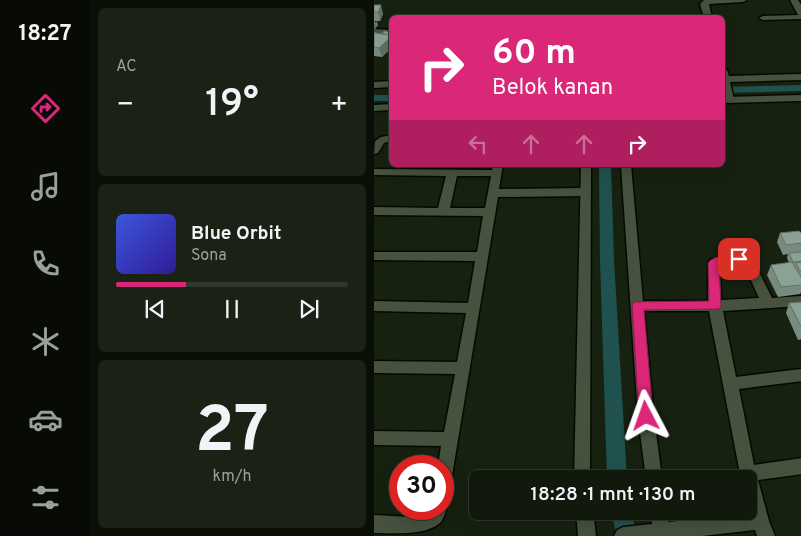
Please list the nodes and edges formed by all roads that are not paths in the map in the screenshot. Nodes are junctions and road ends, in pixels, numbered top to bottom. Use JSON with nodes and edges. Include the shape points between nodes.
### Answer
{"nodes":[{"id":1,"x":743,"y":0,"type":"edge"},
{"id":2,"x":794,"y":0,"type":"edge"},
{"id":3,"x":704,"y":2,"type":"edge"},
{"id":4,"x":707,"y":15,"type":"edge"},
{"id":5,"x":801,"y":16,"type":"edge"},
{"id":6,"x":763,"y":18,"type":"dead end"},
{"id":7,"x":374,"y":31,"type":"edge"},
{"id":8,"x":389,"y":33,"type":"edge"},
{"id":9,"x":801,"y":77,"type":"edge"},
{"id":10,"x":389,"y":84,"type":"edge"},
{"id":11,"x":374,"y":85,"type":"edge"},
{"id":12,"x":725,"y":87,"type":"edge"},
{"id":13,"x":801,"y":98,"type":"edge"},
{"id":14,"x":389,"y":107,"type":"edge"},
{"id":15,"x":374,"y":108,"type":"edge"},
{"id":16,"x":389,"y":139,"type":"edge"},
{"id":17,"x":374,"y":151,"type":"edge"},
{"id":18,"x":586,"y":167,"type":"edge"},
{"id":19,"x":626,"y":167,"type":"edge"},
{"id":20,"x":498,"y":169,"type":"edge"},
{"id":21,"x":374,"y":172,"type":"edge"},
{"id":22,"x":452,"y":173,"type":"junction"},
{"id":23,"x":585,"y":192,"type":"junction"},
{"id":24,"x":494,"y":193,"type":"junction"},
{"id":25,"x":374,"y":211,"type":"edge"},
{"id":26,"x":443,"y":212,"type":"junction"},
{"id":27,"x":491,"y":212,"type":"junction"},
{"id":28,"x":374,"y":256,"type":"edge"},
{"id":29,"x":482,"y":257,"type":"junction"},
{"id":30,"x":801,"y":301,"type":"edge"},
{"id":31,"x":768,"y":304,"type":"junction"},
{"id":32,"x":374,"y":306,"type":"edge"},
{"id":33,"x":638,"y":306,"type":"junction"},
{"id":34,"x":715,"y":306,"type":"junction"},
{"id":35,"x":473,"y":308,"type":"junction"},
{"id":36,"x":374,"y":367,"type":"edge"},
{"id":37,"x":462,"y":368,"type":"junction"},
{"id":38,"x":801,"y":375,"type":"edge"},
{"id":39,"x":731,"y":384,"type":"junction"},
{"id":40,"x":374,"y":438,"type":"edge"},
{"id":41,"x":450,"y":439,"type":"junction"},
{"id":42,"x":447,"y":455,"type":"edge"},
{"id":43,"x":801,"y":466,"type":"edge"},
{"id":44,"x":582,"y":470,"type":"edge"},
{"id":45,"x":653,"y":470,"type":"edge"},
{"id":46,"x":747,"y":470,"type":"edge"},
{"id":47,"x":757,"y":473,"type":"edge"},
{"id":48,"x":757,"y":506,"type":"edge"},
{"id":49,"x":432,"y":520,"type":"edge"},
{"id":50,"x":585,"y":520,"type":"edge"},
{"id":51,"x":659,"y":520,"type":"edge"},
{"id":52,"x":374,"y":524,"type":"edge"},
{"id":53,"x":763,"y":528,"type":"edge"},
{"id":54,"x":661,"y":533,"type":"edge"},
{"id":55,"x":627,"y":535,"type":"edge"},
{"id":56,"x":587,"y":536,"type":"edge"}],
"edges":[{"from":1,"to":3,"type":"street"},
{"from":2,"to":5,"type":"street"},
{"from":3,"to":4,"type":"street"},
{"from":5,"to":6,"type":"street"},
{"from":7,"to":8,"type":"street"},
{"from":9,"to":12,"type":"street"},
{"from":10,"to":11,"type":"street"},
{"from":12,"to":13,"type":"street"},
{"from":14,"to":15,"type":"street"},
{"from":16,"to":17,"type":"street","via":[[377,143]]},
{"from":18,"to":23,"type":"street"},
{"from":19,"to":33,"type":"street"},
{"from":20,"to":22,"type":"street"},
{"from":20,"to":24,"type":"street"},
{"from":21,"to":22,"type":"street"},
{"from":22,"to":26,"type":"street"},
{"from":23,"to":24,"type":"street"},
{"from":23,"to":44,"type":"street"},
{"from":24,"to":27,"type":"street"},
{"from":25,"to":26,"type":"street"},
{"from":26,"to":27,"type":"street"},
{"from":27,"to":29,"type":"street"},
{"from":28,"to":29,"type":"street"},
{"from":29,"to":35,"type":"street"},
{"from":30,"to":31,"type":"street"},
{"from":31,"to":34,"type":"street"},
{"from":31,"to":34,"type":"street","via":[[751,263],[744,259],[731,259],[718,261],[713,266]]},
{"from":32,"to":35,"type":"street"},
{"from":33,"to":34,"type":"street"},
{"from":33,"to":45,"type":"street"},
{"from":34,"to":39,"type":"street"},
{"from":35,"to":37,"type":"street"},
{"from":36,"to":37,"type":"street"},
{"from":37,"to":41,"type":"street"},
{"from":38,"to":39,"type":"street"},
{"from":39,"to":46,"type":"street"},
{"from":40,"to":41,"type":"street"},
{"from":41,"to":42,"type":"street"},
{"from":43,"to":47,"type":"street"},
{"from":48,"to":53,"type":"street"},
{"from":49,"to":52,"type":"street","via":[[416,525]]},
{"from":50,"to":56,"type":"street"},
{"from":51,"to":54,"type":"street"},
{"from":53,"to":54,"type":"street"},
{"from":54,"to":55,"type":"street"}]}
